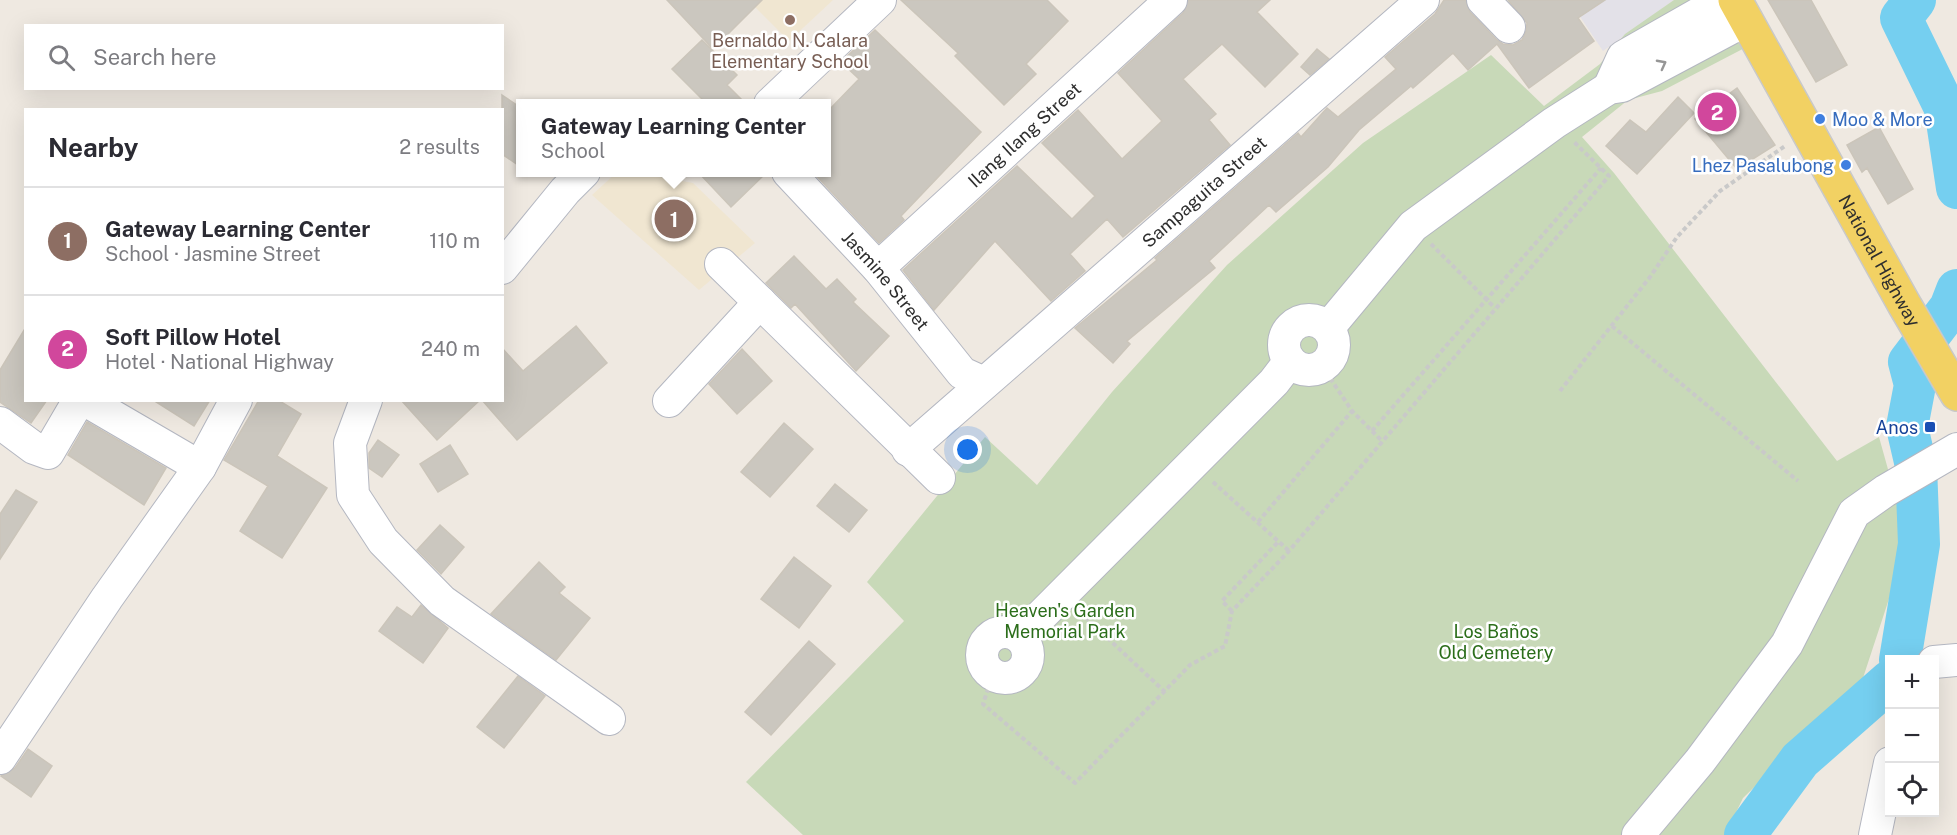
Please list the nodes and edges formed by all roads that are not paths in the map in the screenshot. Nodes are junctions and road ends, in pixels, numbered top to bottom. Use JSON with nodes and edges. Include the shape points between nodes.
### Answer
{"nodes":[{"id":1,"x":879,"y":0,"type":"edge"},
{"id":2,"x":1171,"y":0,"type":"edge"},
{"id":3,"x":1423,"y":0,"type":"edge"},
{"id":4,"x":1483,"y":0,"type":"edge"},
{"id":5,"x":1735,"y":7,"type":"edge"},
{"id":6,"x":1509,"y":27,"type":"dead end"},
{"id":7,"x":775,"y":99,"type":"edge"},
{"id":8,"x":579,"y":177,"type":"edge"},
{"id":9,"x":793,"y":177,"type":"edge"},
{"id":10,"x":722,"y":264,"type":"dead end"},
{"id":11,"x":504,"y":266,"type":"edge"},
{"id":12,"x":878,"y":268,"type":"junction"},
{"id":13,"x":760,"y":302,"type":"junction"},
{"id":14,"x":1328,"y":328,"type":"junction"},
{"id":15,"x":1290,"y":362,"type":"junction"},
{"id":16,"x":984,"y":383,"type":"junction"},
{"id":17,"x":1955,"y":391,"type":"edge"},
{"id":18,"x":669,"y":401,"type":"dead end"},
{"id":19,"x":78,"y":402,"type":"edge"},
{"id":20,"x":88,"y":402,"type":"edge"},
{"id":21,"x":235,"y":402,"type":"edge"},
{"id":22,"x":365,"y":402,"type":"edge"},
{"id":23,"x":0,"y":423,"type":"edge"},
{"id":24,"x":1957,"y":449,"type":"edge"},
{"id":25,"x":908,"y":450,"type":"junction"},
{"id":26,"x":200,"y":467,"type":"junction"},
{"id":27,"x":939,"y":477,"type":"dead end"},
{"id":28,"x":1957,"y":660,"type":"edge"},
{"id":29,"x":1939,"y":662,"type":"edge"},
{"id":30,"x":993,"y":674,"type":"road end"},
{"id":31,"x":609,"y":719,"type":"dead end"},
{"id":32,"x":0,"y":758,"type":"edge"},
{"id":33,"x":1885,"y":787,"type":"edge"},
{"id":34,"x":1638,"y":835,"type":"edge"},
{"id":35,"x":1875,"y":835,"type":"edge"}],
"edges":[{"from":1,"to":7,"type":"street"},
{"from":2,"to":12,"type":"street","name":"Ilang Ilang Street"},
{"from":3,"to":16,"type":"street","name":"Sampaguita Street"},
{"from":4,"to":6,"type":"street"},
{"from":5,"to":14,"type":"street","via":[[1622,86],[1609,88],[1554,123],[1413,226]]},
{"from":5,"to":17,"type":"main road","name":"National Highway"},
{"from":8,"to":11,"type":"street"},
{"from":9,"to":12,"type":"street","name":"Jasmine Street"},
{"from":10,"to":13,"type":"street"},
{"from":12,"to":16,"type":"street","name":"Jasmine Street","via":[[962,373]]},
{"from":13,"to":18,"type":"street"},
{"from":13,"to":25,"type":"street"},
{"from":14,"to":15,"type":"street","via":[[1334,344],[1329,360],[1305,370]]},
{"from":14,"to":15,"type":"street","via":[[1314,320],[1298,321],[1292,326],[1284,339]]},
{"from":15,"to":30,"type":"street","via":[[1020,637],[1027,650],[1026,665],[1015,676]]},
{"from":16,"to":25,"type":"street","name":"Sampaguita Street"},
{"from":19,"to":23,"type":"street","via":[[48,453],[34,448]]},
{"from":20,"to":26,"type":"street"},
{"from":21,"to":26,"type":"street"},
{"from":22,"to":31,"type":"street","via":[[350,443],[353,495],[383,541],[442,601]]},
{"from":24,"to":34,"type":"street","via":[[1854,513],[1787,645],[1700,761]]},
{"from":25,"to":27,"type":"street"},
{"from":26,"to":32,"type":"street"},
{"from":28,"to":29,"type":"street"},
{"from":33,"to":35,"type":"street"}]}
